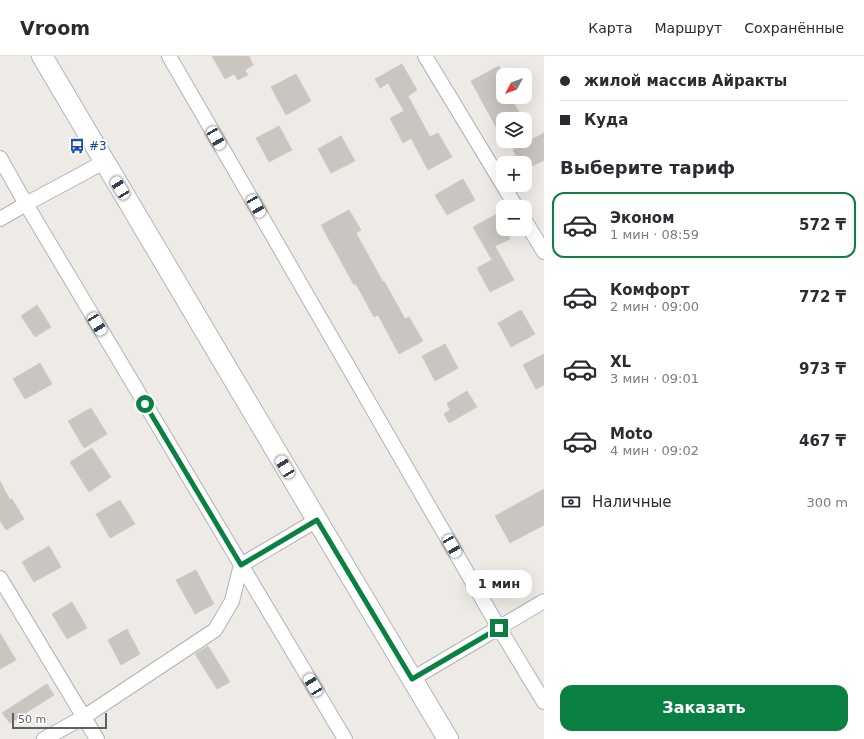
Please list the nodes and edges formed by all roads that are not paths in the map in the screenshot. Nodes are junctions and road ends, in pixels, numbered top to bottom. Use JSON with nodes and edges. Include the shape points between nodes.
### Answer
{"nodes":[{"id":1,"x":42,"y":56,"type":"edge"},
{"id":2,"x":169,"y":56,"type":"edge"},
{"id":3,"x":425,"y":56,"type":"edge"},
{"id":4,"x":0,"y":158,"type":"edge"},
{"id":5,"x":104,"y":162,"type":"junction"},
{"id":6,"x":496,"y":173,"type":"edge"},
{"id":7,"x":26,"y":204,"type":"junction"},
{"id":8,"x":0,"y":219,"type":"edge"},
{"id":9,"x":532,"y":232,"type":"edge"},
{"id":10,"x":544,"y":252,"type":"edge"},
{"id":11,"x":317,"y":520,"type":"junction"},
{"id":12,"x":241,"y":565,"type":"junction"},
{"id":13,"x":0,"y":578,"type":"edge"},
{"id":14,"x":544,"y":601,"type":"edge"},
{"id":15,"x":499,"y":628,"type":"junction"},
{"id":16,"x":412,"y":679,"type":"junction"},
{"id":17,"x":544,"y":702,"type":"edge"},
{"id":18,"x":84,"y":717,"type":"junction"},
{"id":19,"x":44,"y":739,"type":"edge"},
{"id":20,"x":97,"y":739,"type":"edge"},
{"id":21,"x":345,"y":739,"type":"edge"},
{"id":22,"x":448,"y":739,"type":"edge"}],
"edges":[{"from":1,"to":5,"type":"main road"},
{"from":2,"to":15,"type":"street"},
{"from":3,"to":6,"type":"street"},
{"from":4,"to":7,"type":"street"},
{"from":5,"to":7,"type":"street"},
{"from":5,"to":11,"type":"main road"},
{"from":7,"to":8,"type":"street"},
{"from":7,"to":12,"type":"street"},
{"from":9,"to":10,"type":"street"},
{"from":11,"to":12,"type":"street"},
{"from":11,"to":16,"type":"main road"},
{"from":12,"to":18,"type":"street","via":[[232,600],[215,630]]},
{"from":12,"to":21,"type":"street"},
{"from":13,"to":18,"type":"street"},
{"from":14,"to":15,"type":"street"},
{"from":15,"to":16,"type":"street"},
{"from":15,"to":17,"type":"street"},
{"from":16,"to":22,"type":"main road"},
{"from":18,"to":19,"type":"street"},
{"from":18,"to":20,"type":"street"}]}
